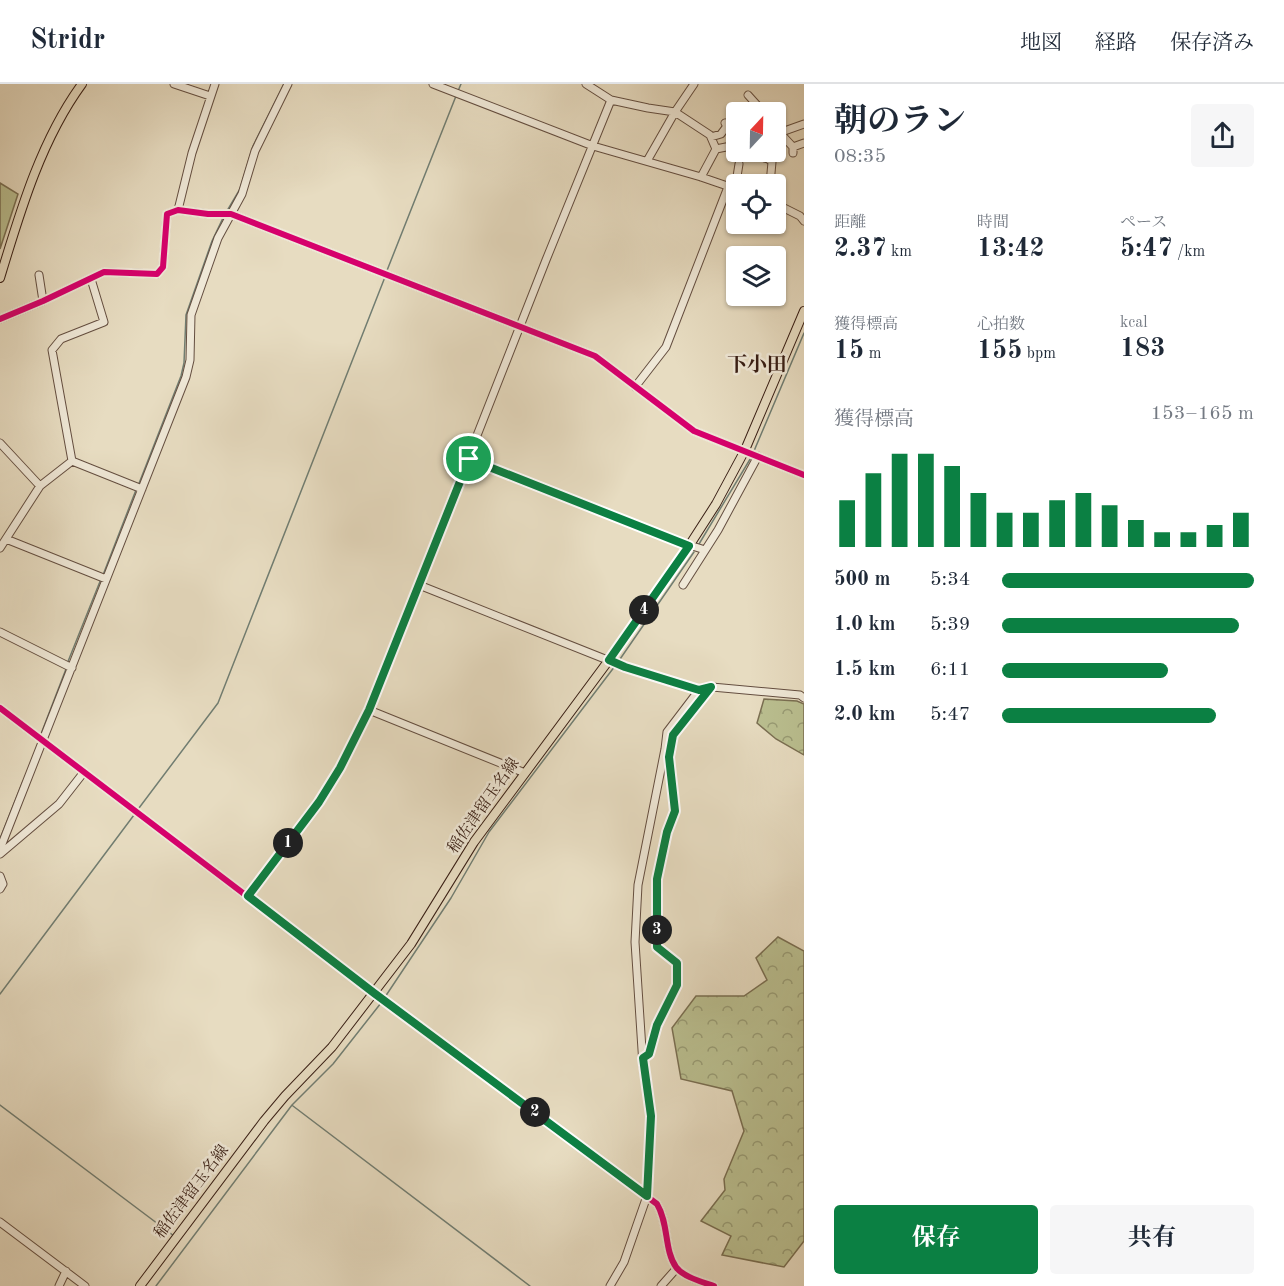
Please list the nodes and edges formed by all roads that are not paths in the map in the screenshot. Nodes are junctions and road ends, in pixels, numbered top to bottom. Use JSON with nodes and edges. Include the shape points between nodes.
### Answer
{"nodes":[{"id":1,"x":82,"y":84,"type":"edge"},
{"id":2,"x":174,"y":84,"type":"edge"},
{"id":3,"x":215,"y":84,"type":"edge"},
{"id":4,"x":288,"y":84,"type":"edge"},
{"id":5,"x":433,"y":84,"type":"edge"},
{"id":6,"x":586,"y":84,"type":"edge"},
{"id":7,"x":694,"y":84,"type":"edge"},
{"id":8,"x":748,"y":94,"type":"dead end"},
{"id":9,"x":210,"y":96,"type":"junction"},
{"id":10,"x":611,"y":100,"type":"junction"},
{"id":11,"x":755,"y":102,"type":"edge"},
{"id":12,"x":675,"y":112,"type":"junction"},
{"id":13,"x":725,"y":123,"type":"dead end"},
{"id":14,"x":804,"y":124,"type":"edge"},
{"id":15,"x":786,"y":130,"type":"edge"},
{"id":16,"x":711,"y":137,"type":"junction"},
{"id":17,"x":786,"y":142,"type":"edge"},
{"id":18,"x":804,"y":143,"type":"edge"},
{"id":19,"x":593,"y":146,"type":"junction"},
{"id":20,"x":726,"y":147,"type":"edge"},
{"id":21,"x":716,"y":149,"type":"junction"},
{"id":22,"x":647,"y":161,"type":"junction"},
{"id":23,"x":739,"y":164,"type":"dead end"},
{"id":24,"x":736,"y":174,"type":"edge"},
{"id":25,"x":701,"y":177,"type":"junction"},
{"id":26,"x":726,"y":186,"type":"edge"},
{"id":27,"x":726,"y":205,"type":"edge"},
{"id":28,"x":786,"y":209,"type":"edge"},
{"id":29,"x":178,"y":210,"type":"junction"},
{"id":30,"x":231,"y":214,"type":"junction"},
{"id":31,"x":804,"y":221,"type":"edge"},
{"id":32,"x":39,"y":275,"type":"dead end"},
{"id":33,"x":0,"y":277,"type":"edge"},
{"id":34,"x":91,"y":279,"type":"junction"},
{"id":35,"x":0,"y":283,"type":"edge"},
{"id":36,"x":43,"y":301,"type":"junction"},
{"id":37,"x":804,"y":311,"type":"edge"},
{"id":38,"x":0,"y":320,"type":"edge"},
{"id":39,"x":520,"y":326,"type":"junction"},
{"id":40,"x":634,"y":387,"type":"junction"},
{"id":41,"x":0,"y":443,"type":"edge"},
{"id":42,"x":746,"y":451,"type":"junction"},
{"id":43,"x":758,"y":456,"type":"junction"},
{"id":44,"x":469,"y":459,"type":"junction"},
{"id":45,"x":72,"y":461,"type":"junction"},
{"id":46,"x":804,"y":475,"type":"edge"},
{"id":47,"x":40,"y":486,"type":"junction"},
{"id":48,"x":139,"y":488,"type":"junction"},
{"id":49,"x":6,"y":539,"type":"junction"},
{"id":50,"x":689,"y":546,"type":"junction"},
{"id":51,"x":0,"y":548,"type":"edge"},
{"id":52,"x":705,"y":550,"type":"junction"},
{"id":53,"x":103,"y":578,"type":"junction"},
{"id":54,"x":419,"y":585,"type":"junction"},
{"id":55,"x":683,"y":585,"type":"dead end"},
{"id":56,"x":0,"y":632,"type":"edge"},
{"id":57,"x":614,"y":662,"type":"junction"},
{"id":58,"x":69,"y":667,"type":"junction"},
{"id":59,"x":711,"y":687,"type":"junction"},
{"id":60,"x":699,"y":690,"type":"junction"},
{"id":61,"x":804,"y":698,"type":"edge"},
{"id":62,"x":0,"y":708,"type":"edge"},
{"id":63,"x":369,"y":710,"type":"junction"},
{"id":64,"x":43,"y":741,"type":"junction"},
{"id":65,"x":84,"y":772,"type":"junction"},
{"id":66,"x":525,"y":773,"type":"junction"},
{"id":67,"x":0,"y":849,"type":"edge"},
{"id":68,"x":0,"y":854,"type":"edge"},
{"id":69,"x":0,"y":876,"type":"edge"},
{"id":70,"x":0,"y":889,"type":"edge"},
{"id":71,"x":248,"y":896,"type":"junction"},
{"id":72,"x":380,"y":997,"type":"junction"},
{"id":73,"x":643,"y":1058,"type":"junction"},
{"id":74,"x":647,"y":1196,"type":"junction"},
{"id":75,"x":0,"y":1222,"type":"edge"},
{"id":76,"x":677,"y":1268,"type":"junction"},
{"id":77,"x":66,"y":1271,"type":"junction"},
{"id":78,"x":59,"y":1286,"type":"edge"},
{"id":79,"x":85,"y":1286,"type":"edge"},
{"id":80,"x":140,"y":1286,"type":"edge"},
{"id":81,"x":610,"y":1286,"type":"edge"},
{"id":82,"x":661,"y":1286,"type":"edge"},
{"id":83,"x":714,"y":1286,"type":"edge"}],
"edges":[{"from":1,"to":33,"type":"main road","via":[[48,143],[16,223]]},
{"from":2,"to":9,"type":"street"},
{"from":3,"to":9,"type":"street"},
{"from":4,"to":30,"type":"street","via":[[255,151],[242,194]]},
{"from":5,"to":19,"type":"street"},
{"from":6,"to":10,"type":"street"},
{"from":7,"to":12,"type":"street"},
{"from":8,"to":11,"type":"street"},
{"from":9,"to":29,"type":"street"},
{"from":10,"to":12,"type":"street"},
{"from":10,"to":19,"type":"street"},
{"from":12,"to":16,"type":"street"},
{"from":12,"to":22,"type":"street"},
{"from":13,"to":16,"type":"street","via":[[721,134]]},
{"from":14,"to":15,"type":"street"},
{"from":16,"to":21,"type":"street"},
{"from":17,"to":18,"type":"street","via":[[793,150]]},
{"from":19,"to":22,"type":"street"},
{"from":19,"to":39,"type":"street"},
{"from":20,"to":21,"type":"street"},
{"from":21,"to":25,"type":"street"},
{"from":22,"to":25,"type":"street"},
{"from":23,"to":24,"type":"street"},
{"from":25,"to":26,"type":"street"},
{"from":27,"to":40,"type":"street","via":[[666,347]]},
{"from":28,"to":31,"type":"street"},
{"from":29,"to":30,"type":"street"},
{"from":29,"to":34,"type":"street","via":[[167,214],[163,267],[157,274],[104,272]]},
{"from":30,"to":39,"type":"street"},
{"from":30,"to":48,"type":"street","via":[[218,238],[191,315],[186,376]]},
{"from":32,"to":36,"type":"street"},
{"from":33,"to":35,"type":"street"},
{"from":34,"to":36,"type":"street"},
{"from":34,"to":45,"type":"street","via":[[104,322],[61,339],[52,350]]},
{"from":36,"to":38,"type":"street"},
{"from":37,"to":42,"type":"main road","name":"稲佐津留玉名線"},
{"from":39,"to":40,"type":"street","via":[[595,356]]},
{"from":39,"to":44,"type":"street"},
{"from":40,"to":42,"type":"street","via":[[694,431]]},
{"from":41,"to":47,"type":"street"},
{"from":42,"to":43,"type":"street"},
{"from":42,"to":50,"type":"main road","name":"稲佐津留玉名線"},
{"from":43,"to":46,"type":"street"},
{"from":43,"to":52,"type":"street"},
{"from":44,"to":50,"type":"street"},
{"from":44,"to":54,"type":"street"},
{"from":45,"to":47,"type":"street"},
{"from":45,"to":48,"type":"street"},
{"from":47,"to":49,"type":"street"},
{"from":48,"to":53,"type":"street"},
{"from":49,"to":51,"type":"street"},
{"from":49,"to":53,"type":"street"},
{"from":50,"to":52,"type":"street"},
{"from":50,"to":57,"type":"main road","name":"稲佐津留玉名線"},
{"from":52,"to":55,"type":"street"},
{"from":53,"to":58,"type":"street"},
{"from":54,"to":57,"type":"street"},
{"from":54,"to":63,"type":"street"},
{"from":56,"to":58,"type":"street"},
{"from":57,"to":60,"type":"street"},
{"from":57,"to":66,"type":"main road","name":"稲佐津留玉名線"},
{"from":58,"to":64,"type":"street"},
{"from":59,"to":60,"type":"street"},
{"from":59,"to":61,"type":"street"},
{"from":59,"to":73,"type":"street","via":[[673,735],[669,757],[675,811],[657,879],[656,911],[657,947],[677,963],[677,985],[657,1025],[649,1054]]},
{"from":60,"to":73,"type":"street","via":[[667,732],[638,885],[635,942]]},
{"from":62,"to":64,"type":"street"},
{"from":63,"to":66,"type":"street"},
{"from":63,"to":71,"type":"street","via":[[319,802]]},
{"from":64,"to":65,"type":"street"},
{"from":64,"to":67,"type":"street"},
{"from":65,"to":68,"type":"street","via":[[59,804]]},
{"from":65,"to":71,"type":"street"},
{"from":66,"to":72,"type":"main road","name":"稲佐津留玉名線","via":[[474,842]]},
{"from":69,"to":70,"type":"street"},
{"from":71,"to":72,"type":"street"},
{"from":72,"to":74,"type":"street"},
{"from":72,"to":80,"type":"main road","name":"稲佐津留玉名線","via":[[264,1120]]},
{"from":73,"to":74,"type":"street","via":[[651,1116]]},
{"from":74,"to":76,"type":"street","via":[[663,1214]]},
{"from":74,"to":81,"type":"street","via":[[624,1262]]},
{"from":75,"to":77,"type":"street"},
{"from":76,"to":82,"type":"street"},
{"from":76,"to":83,"type":"street"},
{"from":77,"to":78,"type":"street"},
{"from":77,"to":79,"type":"street"}]}
